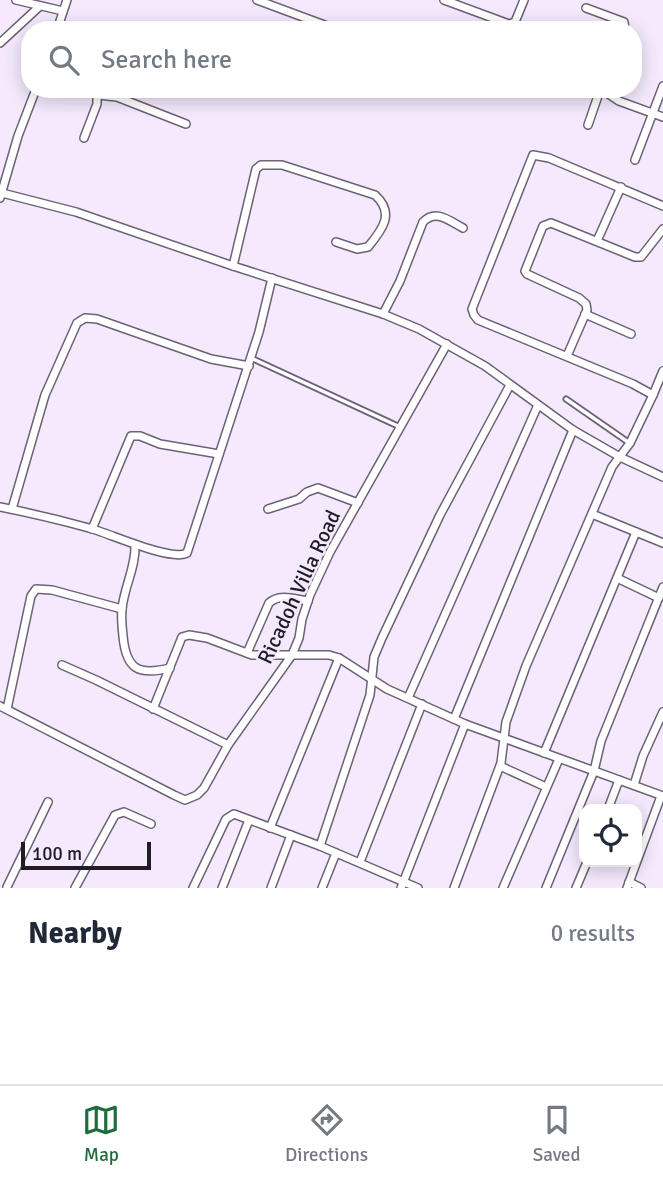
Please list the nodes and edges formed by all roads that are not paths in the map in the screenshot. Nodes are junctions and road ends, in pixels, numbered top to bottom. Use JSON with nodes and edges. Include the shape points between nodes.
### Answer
{"nodes":[{"id":1,"x":16,"y":0,"type":"edge"},
{"id":2,"x":67,"y":0,"type":"edge"},
{"id":3,"x":257,"y":0,"type":"edge"},
{"id":4,"x":444,"y":0,"type":"edge"},
{"id":5,"x":524,"y":0,"type":"edge"},
{"id":6,"x":40,"y":6,"type":"junction"},
{"id":7,"x":586,"y":8,"type":"dead end"},
{"id":8,"x":63,"y":11,"type":"junction"},
{"id":9,"x":24,"y":21,"type":"edge"},
{"id":10,"x":60,"y":21,"type":"edge"},
{"id":11,"x":314,"y":21,"type":"edge"},
{"id":12,"x":501,"y":21,"type":"edge"},
{"id":13,"x":516,"y":21,"type":"edge"},
{"id":14,"x":621,"y":21,"type":"edge"},
{"id":15,"x":21,"y":24,"type":"edge"},
{"id":16,"x":0,"y":43,"type":"edge"},
{"id":17,"x":663,"y":86,"type":"edge"},
{"id":18,"x":33,"y":98,"type":"edge"},
{"id":19,"x":97,"y":98,"type":"edge"},
{"id":20,"x":120,"y":98,"type":"edge"},
{"id":21,"x":597,"y":98,"type":"edge"},
{"id":22,"x":614,"y":98,"type":"edge"},
{"id":23,"x":653,"y":113,"type":"junction"},
{"id":24,"x":663,"y":117,"type":"edge"},
{"id":25,"x":186,"y":124,"type":"dead end"},
{"id":26,"x":588,"y":125,"type":"dead end"},
{"id":27,"x":85,"y":138,"type":"dead end"},
{"id":28,"x":635,"y":160,"type":"dead end"},
{"id":29,"x":621,"y":187,"type":"junction"},
{"id":30,"x":1,"y":195,"type":"edge"},
{"id":31,"x":663,"y":206,"type":"edge"},
{"id":32,"x":463,"y":228,"type":"dead end"},
{"id":33,"x":663,"y":229,"type":"edge"},
{"id":34,"x":597,"y":241,"type":"junction"},
{"id":35,"x":336,"y":242,"type":"dead end"},
{"id":36,"x":233,"y":266,"type":"junction"},
{"id":37,"x":272,"y":278,"type":"junction"},
{"id":38,"x":383,"y":314,"type":"junction"},
{"id":39,"x":585,"y":314,"type":"junction"},
{"id":40,"x":631,"y":334,"type":"dead end"},
{"id":41,"x":447,"y":344,"type":"junction"},
{"id":42,"x":566,"y":356,"type":"junction"},
{"id":43,"x":250,"y":362,"type":"junction"},
{"id":44,"x":663,"y":371,"type":"edge"},
{"id":45,"x":510,"y":385,"type":"junction"},
{"id":46,"x":653,"y":395,"type":"junction"},
{"id":47,"x":566,"y":399,"type":"dead end"},
{"id":48,"x":538,"y":405,"type":"junction"},
{"id":49,"x":402,"y":428,"type":"junction"},
{"id":50,"x":573,"y":430,"type":"junction"},
{"id":51,"x":630,"y":443,"type":"junction"},
{"id":52,"x":219,"y":454,"type":"junction"},
{"id":53,"x":620,"y":457,"type":"junction"},
{"id":54,"x":663,"y":477,"type":"edge"},
{"id":55,"x":358,"y":503,"type":"junction"},
{"id":56,"x":0,"y":506,"type":"edge"},
{"id":57,"x":12,"y":509,"type":"junction"},
{"id":58,"x":268,"y":509,"type":"dead end"},
{"id":59,"x":592,"y":514,"type":"junction"},
{"id":60,"x":92,"y":529,"type":"junction"},
{"id":61,"x":636,"y":532,"type":"junction"},
{"id":62,"x":663,"y":543,"type":"edge"},
{"id":63,"x":135,"y":545,"type":"junction"},
{"id":64,"x":617,"y":578,"type":"junction"},
{"id":65,"x":663,"y":587,"type":"edge"},
{"id":66,"x":659,"y":598,"type":"junction"},
{"id":67,"x":308,"y":601,"type":"junction"},
{"id":68,"x":121,"y":609,"type":"junction"},
{"id":69,"x":247,"y":653,"type":"junction"},
{"id":70,"x":292,"y":655,"type":"junction"},
{"id":71,"x":339,"y":658,"type":"junction"},
{"id":72,"x":62,"y":666,"type":"dead end"},
{"id":73,"x":170,"y":668,"type":"junction"},
{"id":74,"x":372,"y":679,"type":"junction"},
{"id":75,"x":408,"y":698,"type":"junction"},
{"id":76,"x":422,"y":704,"type":"junction"},
{"id":77,"x":4,"y":708,"type":"edge"},
{"id":78,"x":153,"y":709,"type":"junction"},
{"id":79,"x":663,"y":712,"type":"edge"},
{"id":80,"x":454,"y":719,"type":"junction"},
{"id":81,"x":465,"y":724,"type":"junction"},
{"id":82,"x":503,"y":740,"type":"junction"},
{"id":83,"x":228,"y":745,"type":"junction"},
{"id":84,"x":544,"y":753,"type":"junction"},
{"id":85,"x":559,"y":759,"type":"junction"},
{"id":86,"x":500,"y":766,"type":"junction"},
{"id":87,"x":594,"y":771,"type":"junction"},
{"id":88,"x":619,"y":780,"type":"junction"},
{"id":89,"x":634,"y":785,"type":"junction"},
{"id":90,"x":546,"y":787,"type":"junction"},
{"id":91,"x":662,"y":796,"type":"edge"},
{"id":92,"x":48,"y":802,"type":"dead end"},
{"id":93,"x":610,"y":804,"type":"edge"},
{"id":94,"x":249,"y":820,"type":"junction"},
{"id":95,"x":151,"y":824,"type":"dead end"},
{"id":96,"x":270,"y":828,"type":"junction"},
{"id":97,"x":291,"y":835,"type":"junction"},
{"id":98,"x":320,"y":846,"type":"junction"},
{"id":99,"x":336,"y":853,"type":"junction"},
{"id":100,"x":360,"y":862,"type":"junction"},
{"id":101,"x":585,"y":867,"type":"edge"},
{"id":102,"x":402,"y":885,"type":"edge"},
{"id":103,"x":628,"y":885,"type":"edge"},
{"id":104,"x":5,"y":886,"type":"edge"},
{"id":105,"x":75,"y":888,"type":"edge"},
{"id":106,"x":192,"y":888,"type":"edge"},
{"id":107,"x":222,"y":888,"type":"edge"},
{"id":108,"x":271,"y":888,"type":"edge"},
{"id":109,"x":322,"y":888,"type":"edge"},
{"id":110,"x":418,"y":888,"type":"edge"},
{"id":111,"x":454,"y":888,"type":"edge"},
{"id":112,"x":503,"y":888,"type":"edge"},
{"id":113,"x":546,"y":888,"type":"edge"},
{"id":114,"x":576,"y":888,"type":"edge"},
{"id":115,"x":641,"y":888,"type":"edge"}],
"edges":[{"from":1,"to":6,"type":"street"},
{"from":2,"to":8,"type":"street"},
{"from":3,"to":11,"type":"street"},
{"from":4,"to":12,"type":"street"},
{"from":5,"to":13,"type":"street"},
{"from":6,"to":8,"type":"street"},
{"from":6,"to":9,"type":"street"},
{"from":7,"to":14,"type":"street"},
{"from":8,"to":10,"type":"street"},
{"from":15,"to":16,"type":"street"},
{"from":17,"to":23,"type":"street"},
{"from":18,"to":30,"type":"street"},
{"from":19,"to":27,"type":"street"},
{"from":20,"to":25,"type":"street"},
{"from":21,"to":26,"type":"street"},
{"from":22,"to":23,"type":"street"},
{"from":23,"to":24,"type":"street"},
{"from":23,"to":28,"type":"street"},
{"from":29,"to":31,"type":"street"},
{"from":29,"to":34,"type":"street"},
{"from":29,"to":42,"type":"street","via":[[533,155],[472,309],[478,320]]},
{"from":30,"to":36,"type":"street","via":[[76,212]]},
{"from":32,"to":38,"type":"street","via":[[437,215],[423,222]]},
{"from":33,"to":34,"type":"street","via":[[641,257]]},
{"from":34,"to":39,"type":"street","via":[[547,223],[525,271],[579,298],[586,304]]},
{"from":35,"to":36,"type":"street","via":[[357,249],[369,247],[386,218],[380,200],[282,166],[261,165],[256,169]]},
{"from":36,"to":37,"type":"street"},
{"from":37,"to":38,"type":"street"},
{"from":37,"to":43,"type":"street"},
{"from":38,"to":41,"type":"street"},
{"from":39,"to":40,"type":"street"},
{"from":39,"to":42,"type":"street"},
{"from":41,"to":45,"type":"street"},
{"from":41,"to":49,"type":"street","name":"Ricadoh Villa Road"},
{"from":42,"to":46,"type":"street"},
{"from":43,"to":49,"type":"lane"},
{"from":43,"to":52,"type":"street"},
{"from":43,"to":57,"type":"street","via":[[211,359],[85,318],[77,323],[46,395]]},
{"from":44,"to":46,"type":"street"},
{"from":45,"to":48,"type":"street"},
{"from":45,"to":74,"type":"street","via":[[396,608],[374,657]]},
{"from":46,"to":51,"type":"street"},
{"from":47,"to":51,"type":"lane"},
{"from":48,"to":50,"type":"street"},
{"from":48,"to":75,"type":"street"},
{"from":49,"to":55,"type":"street","name":"Ricadoh Villa Road"},
{"from":50,"to":53,"type":"street"},
{"from":50,"to":80,"type":"street"},
{"from":51,"to":53,"type":"street"},
{"from":52,"to":60,"type":"street","via":[[131,436]]},
{"from":52,"to":63,"type":"street","via":[[187,553],[178,556]]},
{"from":53,"to":54,"type":"street"},
{"from":53,"to":59,"type":"street"},
{"from":55,"to":58,"type":"street","via":[[318,488]]},
{"from":55,"to":67,"type":"street","name":"Ricadoh Villa Road"},
{"from":56,"to":57,"type":"street"},
{"from":57,"to":60,"type":"street"},
{"from":59,"to":61,"type":"street"},
{"from":59,"to":82,"type":"street","via":[[526,666]]},
{"from":60,"to":63,"type":"street"},
{"from":61,"to":62,"type":"street"},
{"from":61,"to":64,"type":"street"},
{"from":63,"to":68,"type":"street"},
{"from":64,"to":66,"type":"street"},
{"from":64,"to":84,"type":"street"},
{"from":65,"to":66,"type":"street"},
{"from":66,"to":87,"type":"street","via":[[601,741]]},
{"from":67,"to":69,"type":"street","via":[[281,597],[269,603]]},
{"from":67,"to":70,"type":"street","name":"Ricadoh Villa Road"},
{"from":68,"to":73,"type":"street","via":[[129,662],[139,670]]},
{"from":68,"to":77,"type":"street","via":[[36,589]]},
{"from":69,"to":70,"type":"street"},
{"from":69,"to":73,"type":"street","via":[[189,635],[179,640]]},
{"from":70,"to":71,"type":"street"},
{"from":70,"to":83,"type":"street","name":"Ricadoh Villa Road"},
{"from":71,"to":74,"type":"street"},
{"from":71,"to":96,"type":"street"},
{"from":72,"to":78,"type":"street"},
{"from":73,"to":78,"type":"street"},
{"from":74,"to":75,"type":"street"},
{"from":74,"to":98,"type":"street"},
{"from":75,"to":76,"type":"street"},
{"from":76,"to":80,"type":"street"},
{"from":76,"to":100,"type":"street"},
{"from":77,"to":83,"type":"street","name":"Ricadoh Villa Road","via":[[185,800],[204,788]]},
{"from":78,"to":83,"type":"street"},
{"from":79,"to":89,"type":"street"},
{"from":80,"to":81,"type":"street"},
{"from":81,"to":82,"type":"street"},
{"from":81,"to":102,"type":"street"},
{"from":82,"to":84,"type":"street"},
{"from":82,"to":86,"type":"street"},
{"from":84,"to":85,"type":"street"},
{"from":85,"to":87,"type":"street"},
{"from":85,"to":90,"type":"street"},
{"from":86,"to":90,"type":"street"},
{"from":86,"to":111,"type":"street"},
{"from":87,"to":88,"type":"street"},
{"from":87,"to":113,"type":"street"},
{"from":88,"to":89,"type":"street"},
{"from":88,"to":93,"type":"street"},
{"from":89,"to":91,"type":"street"},
{"from":90,"to":112,"type":"street"},
{"from":91,"to":103,"type":"street"},
{"from":92,"to":104,"type":"street"},
{"from":94,"to":96,"type":"street"},
{"from":94,"to":106,"type":"street","via":[[234,814],[226,818]]},
{"from":94,"to":107,"type":"street"},
{"from":95,"to":105,"type":"street","via":[[124,812],[115,815]]},
{"from":96,"to":97,"type":"street"},
{"from":97,"to":98,"type":"street"},
{"from":97,"to":108,"type":"street"},
{"from":98,"to":99,"type":"street"},
{"from":99,"to":100,"type":"street"},
{"from":99,"to":109,"type":"street"},
{"from":100,"to":102,"type":"street"},
{"from":101,"to":114,"type":"street"},
{"from":102,"to":110,"type":"street"},
{"from":103,"to":115,"type":"street"}]}
